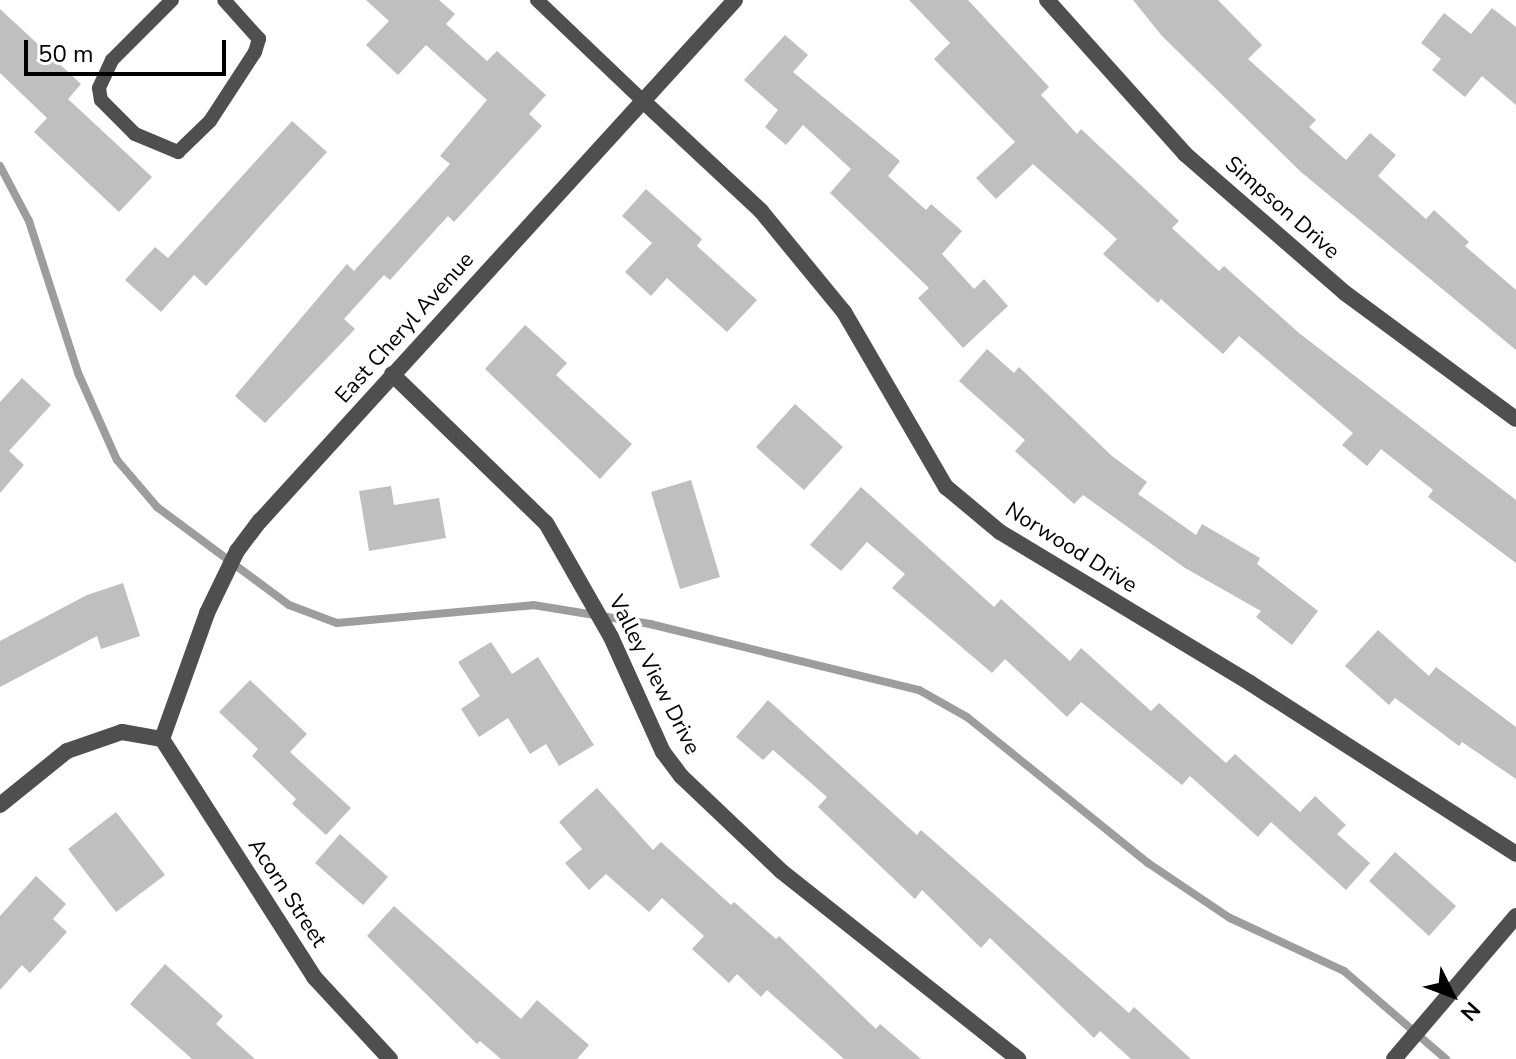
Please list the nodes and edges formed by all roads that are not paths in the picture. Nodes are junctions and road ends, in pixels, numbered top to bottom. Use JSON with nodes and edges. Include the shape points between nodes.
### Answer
{"nodes":[{"id":1,"x":172,"y":0,"type":"edge"},
{"id":2,"x":224,"y":0,"type":"edge"},
{"id":3,"x":537,"y":0,"type":"edge"},
{"id":4,"x":735,"y":0,"type":"edge"},
{"id":5,"x":1047,"y":0,"type":"edge"},
{"id":6,"x":642,"y":100,"type":"junction"},
{"id":7,"x":392,"y":374,"type":"junction"},
{"id":8,"x":1516,"y":419,"type":"edge"},
{"id":9,"x":162,"y":739,"type":"junction"},
{"id":10,"x":0,"y":805,"type":"edge"},
{"id":11,"x":1516,"y":854,"type":"edge"},
{"id":12,"x":1516,"y":916,"type":"edge"},
{"id":13,"x":1395,"y":1058,"type":"edge"},
{"id":14,"x":390,"y":1059,"type":"edge"},
{"id":15,"x":1018,"y":1059,"type":"edge"}],
"edges":[{"from":1,"to":2,"type":"lane","via":[[112,60],[99,88],[101,100],[135,134],[178,152],[210,121],[259,39]]},
{"from":3,"to":6,"type":"lane"},
{"from":4,"to":6,"type":"street","name":"East Cheryl Avenue"},
{"from":5,"to":8,"type":"street","name":"Simpson Drive","via":[[1185,154],[1345,293]]},
{"from":6,"to":7,"type":"street","name":"East Cheryl Avenue"},
{"from":6,"to":11,"type":"street","name":"Norwood Drive","via":[[761,211],[844,312],[946,487],[1000,532],[1250,683]]},
{"from":7,"to":9,"type":"street","name":"East Cheryl Avenue","via":[[237,551]]},
{"from":7,"to":15,"type":"street","name":"Valley View Drive","via":[[546,523],[611,637],[663,752],[681,776],[781,871]]},
{"from":9,"to":10,"type":"street","via":[[122,732],[67,751]]},
{"from":9,"to":14,"type":"street","name":"Acorn Street","via":[[314,977]]},
{"from":12,"to":13,"type":"street"}]}
